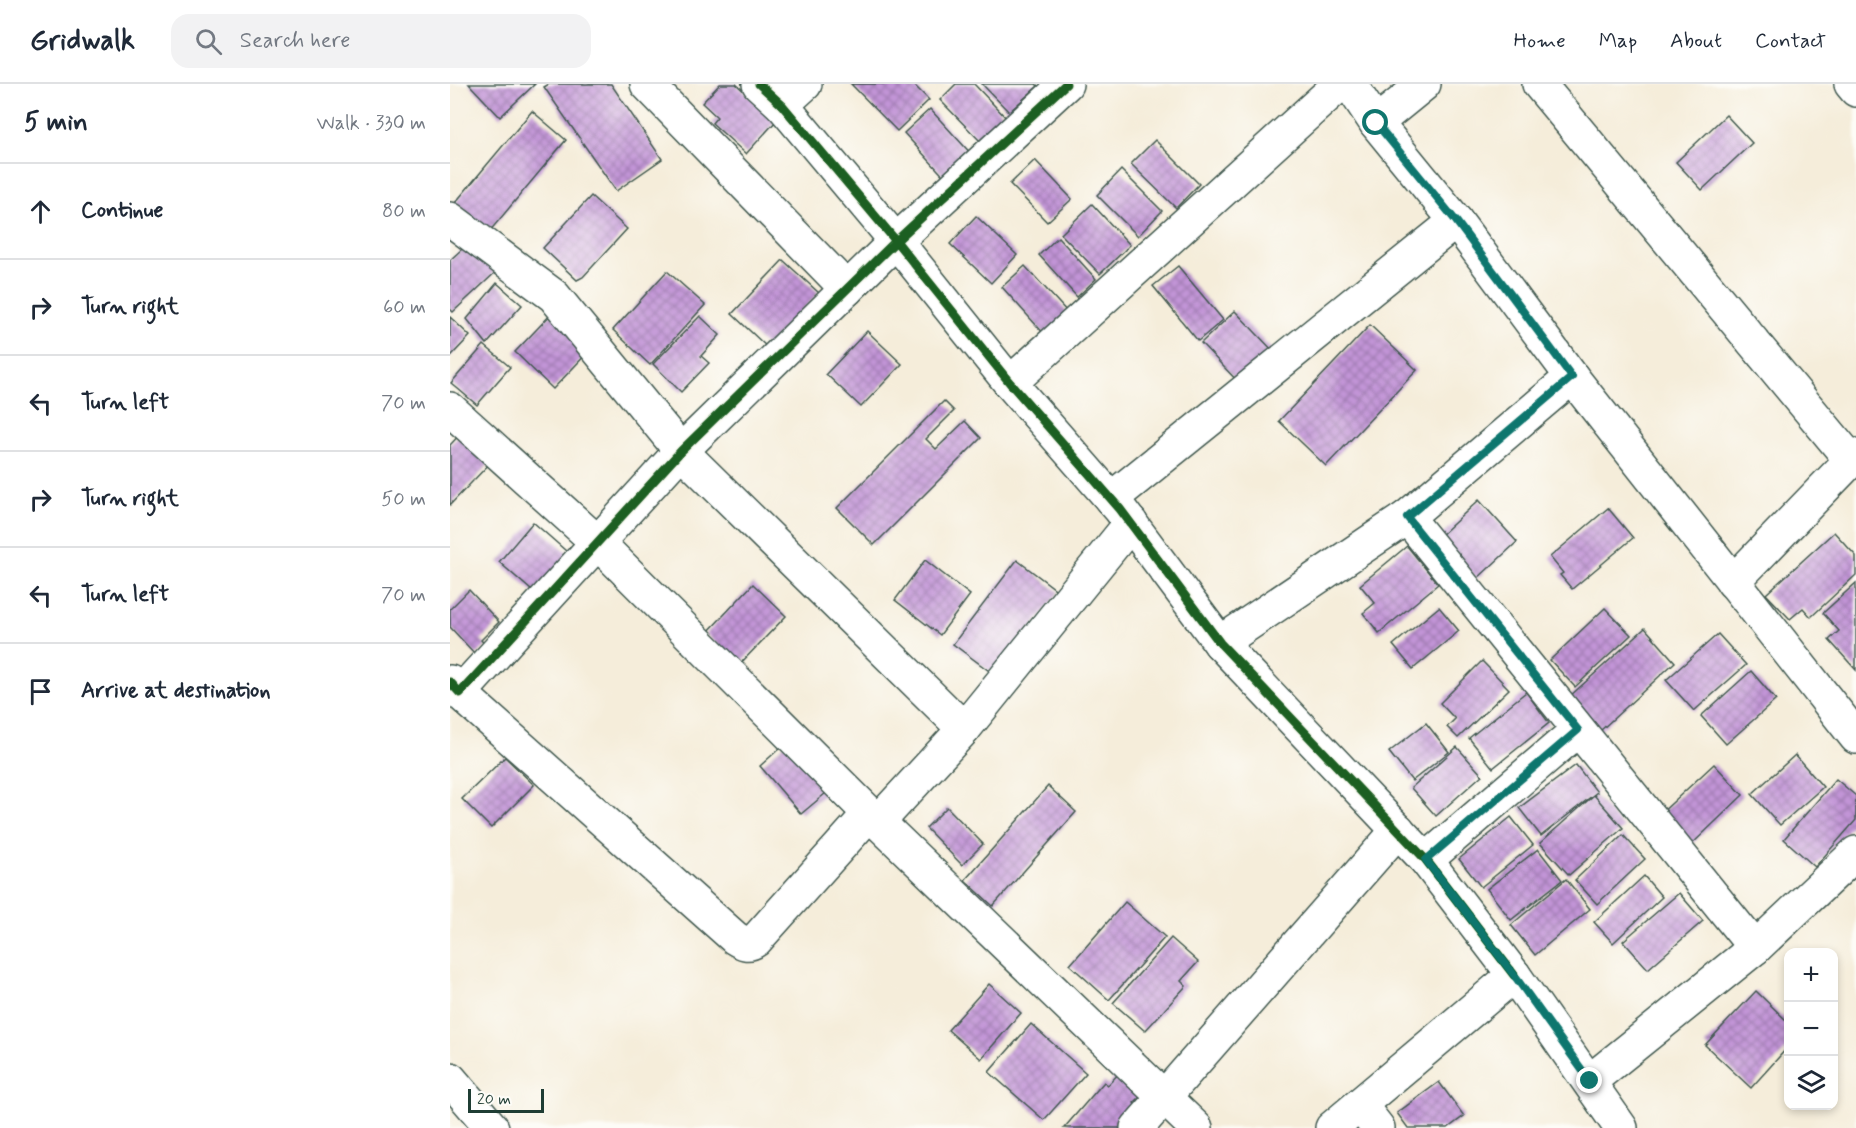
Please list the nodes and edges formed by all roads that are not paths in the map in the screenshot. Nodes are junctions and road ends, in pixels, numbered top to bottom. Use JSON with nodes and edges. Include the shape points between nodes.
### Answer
{"nodes":[{"id":1,"x":647,"y":84,"type":"edge"},
{"id":2,"x":1066,"y":84,"type":"edge"},
{"id":3,"x":1340,"y":84,"type":"edge"},
{"id":4,"x":1350,"y":84,"type":"edge"},
{"id":5,"x":1424,"y":84,"type":"edge"},
{"id":6,"x":1539,"y":84,"type":"edge"},
{"id":7,"x":1851,"y":84,"type":"edge"},
{"id":8,"x":1856,"y":90,"type":"edge"},
{"id":9,"x":782,"y":91,"type":"edge"},
{"id":10,"x":1376,"y":123,"type":"junction"},
{"id":11,"x":1456,"y":221,"type":"junction"},
{"id":12,"x":451,"y":222,"type":"edge"},
{"id":13,"x":896,"y":242,"type":"junction"},
{"id":14,"x":847,"y":289,"type":"junction"},
{"id":15,"x":1572,"y":377,"type":"junction"},
{"id":16,"x":1010,"y":383,"type":"junction"},
{"id":17,"x":450,"y":408,"type":"edge"},
{"id":18,"x":681,"y":451,"type":"junction"},
{"id":19,"x":1854,"y":458,"type":"edge"},
{"id":20,"x":1111,"y":499,"type":"junction"},
{"id":21,"x":1407,"y":517,"type":"junction"},
{"id":22,"x":1131,"y":523,"type":"junction"},
{"id":23,"x":597,"y":542,"type":"junction"},
{"id":24,"x":1733,"y":582,"type":"junction"},
{"id":25,"x":1220,"y":643,"type":"junction"},
{"id":26,"x":455,"y":687,"type":"edge"},
{"id":27,"x":964,"y":729,"type":"junction"},
{"id":28,"x":1578,"y":730,"type":"junction"},
{"id":29,"x":1856,"y":737,"type":"edge"},
{"id":30,"x":873,"y":818,"type":"junction"},
{"id":31,"x":1398,"y":830,"type":"junction"},
{"id":32,"x":1856,"y":853,"type":"edge"},
{"id":33,"x":1426,"y":860,"type":"junction"},
{"id":34,"x":1755,"y":948,"type":"junction"},
{"id":35,"x":1514,"y":975,"type":"junction"},
{"id":36,"x":450,"y":1079,"type":"edge"},
{"id":37,"x":1590,"y":1081,"type":"junction"},
{"id":38,"x":1164,"y":1097,"type":"junction"},
{"id":39,"x":1369,"y":1116,"type":"edge"},
{"id":40,"x":492,"y":1128,"type":"edge"},
{"id":41,"x":1137,"y":1128,"type":"edge"},
{"id":42,"x":1196,"y":1128,"type":"edge"},
{"id":43,"x":1332,"y":1128,"type":"edge"},
{"id":44,"x":1621,"y":1128,"type":"edge"}],
"edges":[{"from":1,"to":14,"type":"street"},
{"from":2,"to":13,"type":"street"},
{"from":3,"to":16,"type":"street"},
{"from":4,"to":10,"type":"street"},
{"from":5,"to":10,"type":"street"},
{"from":6,"to":19,"type":"street"},
{"from":7,"to":8,"type":"street"},
{"from":9,"to":13,"type":"street"},
{"from":10,"to":11,"type":"street"},
{"from":11,"to":15,"type":"street"},
{"from":11,"to":20,"type":"street"},
{"from":12,"to":18,"type":"street","via":[[554,296]]},
{"from":13,"to":14,"type":"street"},
{"from":13,"to":16,"type":"street"},
{"from":14,"to":18,"type":"street"},
{"from":15,"to":21,"type":"street"},
{"from":15,"to":24,"type":"street"},
{"from":16,"to":20,"type":"street"},
{"from":17,"to":23,"type":"street"},
{"from":18,"to":23,"type":"street"},
{"from":18,"to":27,"type":"street"},
{"from":19,"to":24,"type":"street"},
{"from":20,"to":22,"type":"street"},
{"from":21,"to":25,"type":"street"},
{"from":21,"to":28,"type":"street"},
{"from":22,"to":25,"type":"street"},
{"from":22,"to":27,"type":"street"},
{"from":23,"to":26,"type":"street"},
{"from":23,"to":30,"type":"street"},
{"from":24,"to":29,"type":"street"},
{"from":25,"to":31,"type":"street"},
{"from":26,"to":30,"type":"street","via":[[745,944],[756,940]]},
{"from":27,"to":30,"type":"street"},
{"from":28,"to":33,"type":"street"},
{"from":28,"to":34,"type":"street"},
{"from":30,"to":38,"type":"street"},
{"from":31,"to":33,"type":"street"},
{"from":31,"to":38,"type":"street"},
{"from":32,"to":34,"type":"street"},
{"from":33,"to":35,"type":"street"},
{"from":34,"to":37,"type":"street"},
{"from":35,"to":37,"type":"street"},
{"from":35,"to":39,"type":"street"},
{"from":36,"to":40,"type":"street"},
{"from":37,"to":44,"type":"street"},
{"from":38,"to":41,"type":"street"},
{"from":38,"to":42,"type":"street"},
{"from":39,"to":43,"type":"street"}]}
